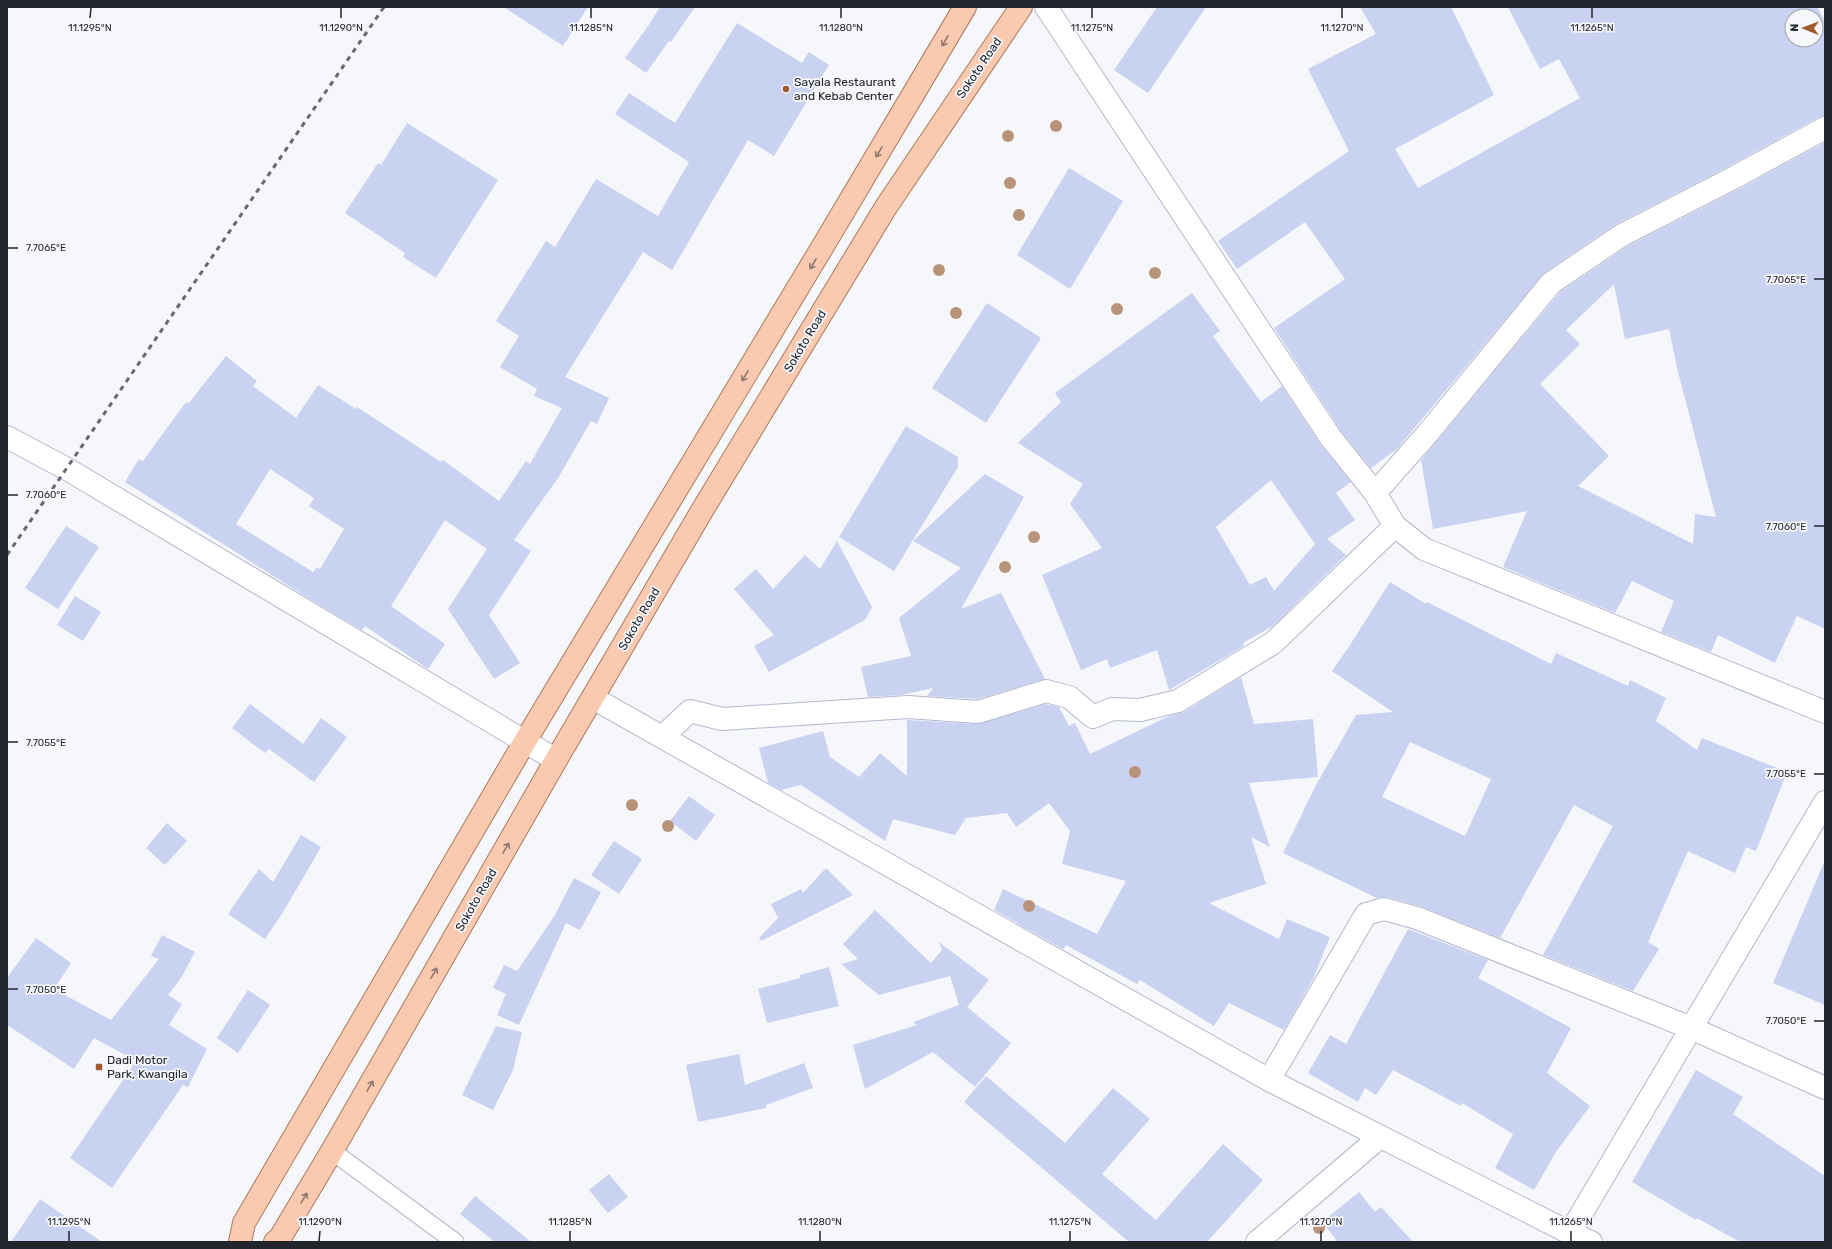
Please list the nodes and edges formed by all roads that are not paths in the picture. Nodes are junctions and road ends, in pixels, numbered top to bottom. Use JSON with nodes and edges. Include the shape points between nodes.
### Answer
{"nodes":[{"id":1,"x":965,"y":7,"type":"edge"},
{"id":2,"x":1020,"y":7,"type":"edge"},
{"id":3,"x":1046,"y":7,"type":"edge"},
{"id":4,"x":1825,"y":128,"type":"edge"},
{"id":5,"x":7,"y":438,"type":"edge"},
{"id":6,"x":1375,"y":493,"type":"junction"},
{"id":7,"x":1395,"y":526,"type":"junction"},
{"id":8,"x":593,"y":698,"type":"junction"},
{"id":9,"x":1825,"y":712,"type":"edge"},
{"id":10,"x":662,"y":737,"type":"junction"},
{"id":11,"x":524,"y":743,"type":"junction"},
{"id":12,"x":556,"y":760,"type":"junction"},
{"id":13,"x":1825,"y":802,"type":"edge"},
{"id":14,"x":1691,"y":1028,"type":"junction"},
{"id":15,"x":1269,"y":1080,"type":"junction"},
{"id":16,"x":1825,"y":1088,"type":"edge"},
{"id":17,"x":1380,"y":1137,"type":"junction"},
{"id":18,"x":332,"y":1151,"type":"junction"},
{"id":19,"x":1570,"y":1233,"type":"junction"},
{"id":20,"x":240,"y":1242,"type":"edge"},
{"id":21,"x":275,"y":1242,"type":"edge"},
{"id":22,"x":455,"y":1242,"type":"edge"},
{"id":23,"x":1257,"y":1242,"type":"edge"},
{"id":24,"x":1591,"y":1242,"type":"edge"}],
"edges":[{"from":1,"to":11,"type":"main road","one_way":true},
{"from":2,"to":8,"type":"main road","name":"Sokoto Road","via":[[886,207],[703,509]]},
{"from":3,"to":6,"type":"street","via":[[1331,438]]},
{"from":4,"to":6,"type":"street","via":[[1622,235],[1551,283],[1428,433]]},
{"from":5,"to":11,"type":"street","via":[[66,469]]},
{"from":6,"to":7,"type":"street"},
{"from":7,"to":9,"type":"street","via":[[1424,549]]},
{"from":7,"to":10,"type":"street","via":[[1273,643],[1178,701],[1140,710],[1112,709],[1093,717],[1069,697],[1046,691],[978,712],[908,707],[722,719],[690,711]]},
{"from":8,"to":10,"type":"street"},
{"from":8,"to":12,"type":"main road","name":"Sokoto Road"},
{"from":10,"to":15,"type":"street"},
{"from":11,"to":12,"type":"street"},
{"from":11,"to":20,"type":"main road","via":[[244,1223]]},
{"from":18,"to":12,"type":"main road","name":"Sokoto Road","one_way":true},
{"from":13,"to":14,"type":"street"},
{"from":14,"to":15,"type":"street","via":[[1417,918],[1384,909],[1366,914]]},
{"from":14,"to":16,"type":"street"},
{"from":14,"to":19,"type":"street"},
{"from":15,"to":17,"type":"street"},
{"from":17,"to":19,"type":"street"},
{"from":17,"to":23,"type":"street"},
{"from":21,"to":18,"type":"main road","name":"Sokoto Road","one_way":true,"via":[[280,1238]]},
{"from":18,"to":22,"type":"lane"},
{"from":19,"to":24,"type":"street"}]}
